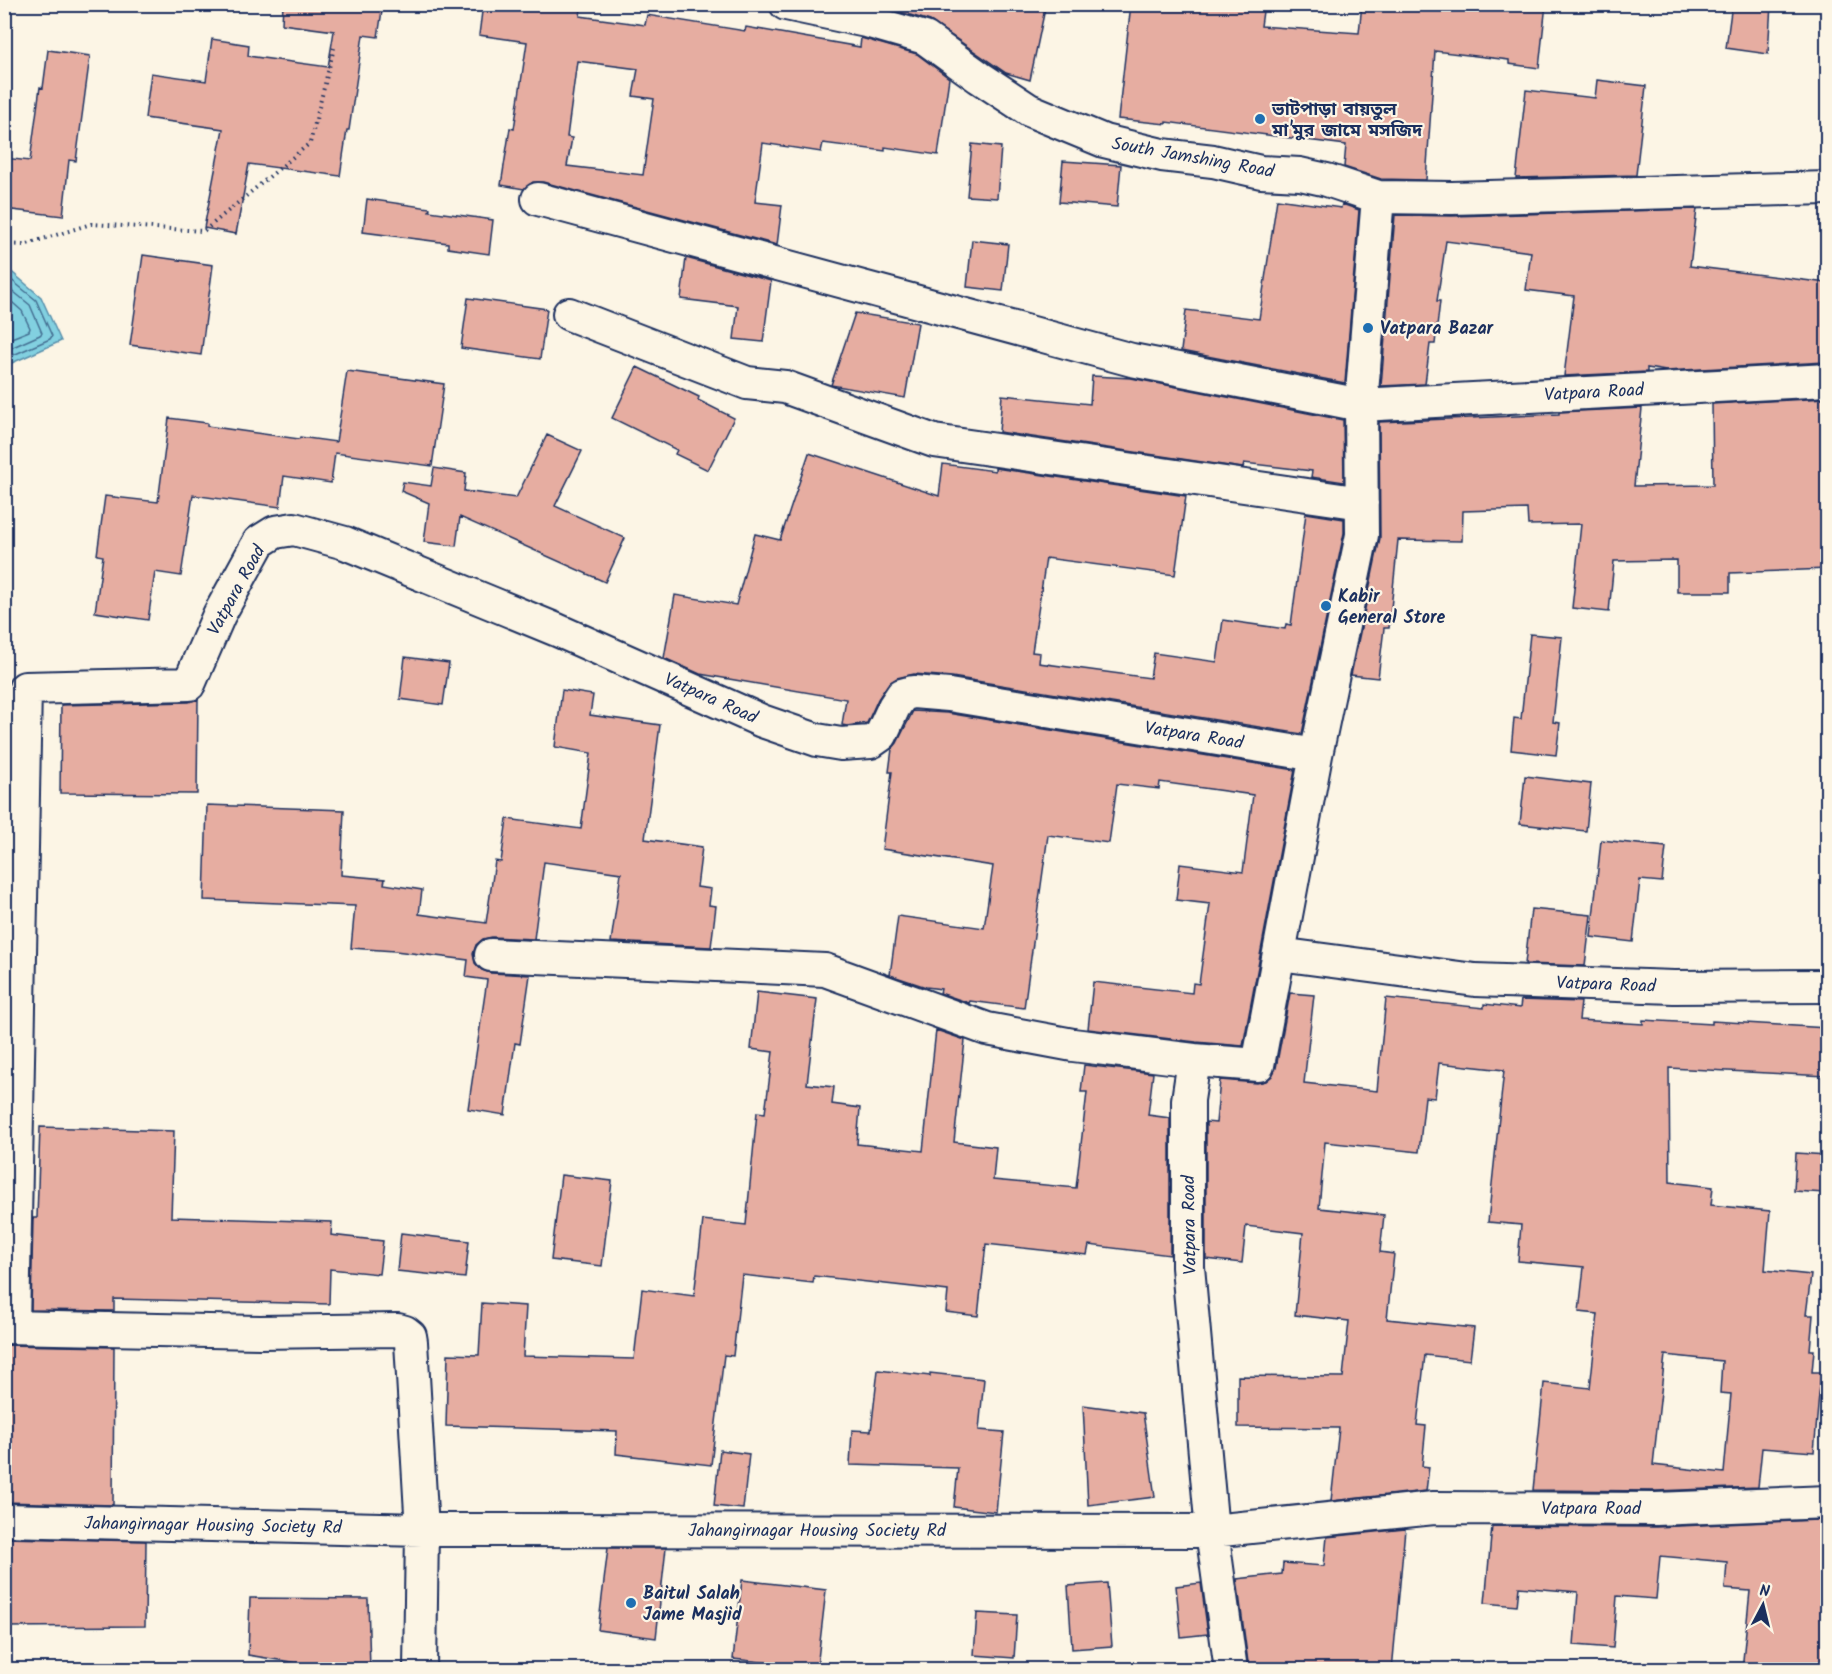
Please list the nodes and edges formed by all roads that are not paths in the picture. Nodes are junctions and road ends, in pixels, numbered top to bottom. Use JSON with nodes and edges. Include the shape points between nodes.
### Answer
{"nodes":[{"id":1,"x":786,"y":4,"type":"edge"},
{"id":2,"x":1827,"y":188,"type":"edge"},
{"id":3,"x":1378,"y":198,"type":"junction"},
{"id":4,"x":538,"y":199,"type":"dead end"},
{"id":5,"x":569,"y":314,"type":"dead end"},
{"id":6,"x":1827,"y":380,"type":"edge"},
{"id":7,"x":1361,"y":405,"type":"junction"},
{"id":8,"x":1362,"y":503,"type":"junction"},
{"id":9,"x":1316,"y":755,"type":"junction"},
{"id":10,"x":1278,"y":954,"type":"junction"},
{"id":11,"x":491,"y":955,"type":"dead end"},
{"id":12,"x":1827,"y":986,"type":"edge"},
{"id":13,"x":1194,"y":1060,"type":"junction"},
{"id":14,"x":9,"y":1327,"type":"edge"},
{"id":15,"x":1827,"y":1502,"type":"edge"},
{"id":16,"x":4,"y":1520,"type":"edge"},
{"id":17,"x":423,"y":1530,"type":"junction"},
{"id":18,"x":1212,"y":1531,"type":"junction"},
{"id":19,"x":420,"y":1670,"type":"edge"},
{"id":20,"x":1231,"y":1670,"type":"edge"}],
"edges":[{"from":1,"to":3,"type":"street","name":"South Jamshing Road","via":[[925,38],[1029,110],[1104,141],[1261,172],[1300,174]]},
{"from":2,"to":3,"type":"street"},
{"from":3,"to":7,"type":"street"},
{"from":4,"to":7,"type":"street","name":"Vatpara Road","via":[[1132,360]]},
{"from":5,"to":8,"type":"street","via":[[747,383],[785,387],[934,441]]},
{"from":6,"to":7,"type":"street","name":"Vatpara Road"},
{"from":7,"to":8,"type":"street"},
{"from":8,"to":9,"type":"street","via":[[1362,535]]},
{"from":9,"to":10,"type":"street"},
{"from":9,"to":14,"type":"street","name":"Vatpara Road","via":[[913,692],[902,695],[881,735],[871,742],[841,744],[817,740],[762,721],[557,630],[345,543],[294,529],[275,532],[260,543],[219,615],[189,684],[25,688]]},
{"from":10,"to":12,"type":"street","name":"Vatpara Road","via":[[1475,980],[1674,987]]},
{"from":10,"to":13,"type":"street","via":[[1258,1065]]},
{"from":11,"to":13,"type":"street","via":[[825,970],[987,1029],[1073,1045]]},
{"from":13,"to":18,"type":"street","name":"Vatpara Road","via":[[1188,1100],[1188,1267]]},
{"from":14,"to":17,"type":"street","via":[[405,1332],[411,1341]]},
{"from":15,"to":18,"type":"street","name":"Vatpara Road","via":[[1656,1509],[1434,1508]]},
{"from":16,"to":17,"type":"street","name":"Jahangirnagar Housing Society Rd"},
{"from":17,"to":18,"type":"street","name":"Jahangirnagar Housing Society Rd"},
{"from":17,"to":19,"type":"street"},
{"from":18,"to":20,"type":"street","name":"Vatpara Road"}]}
